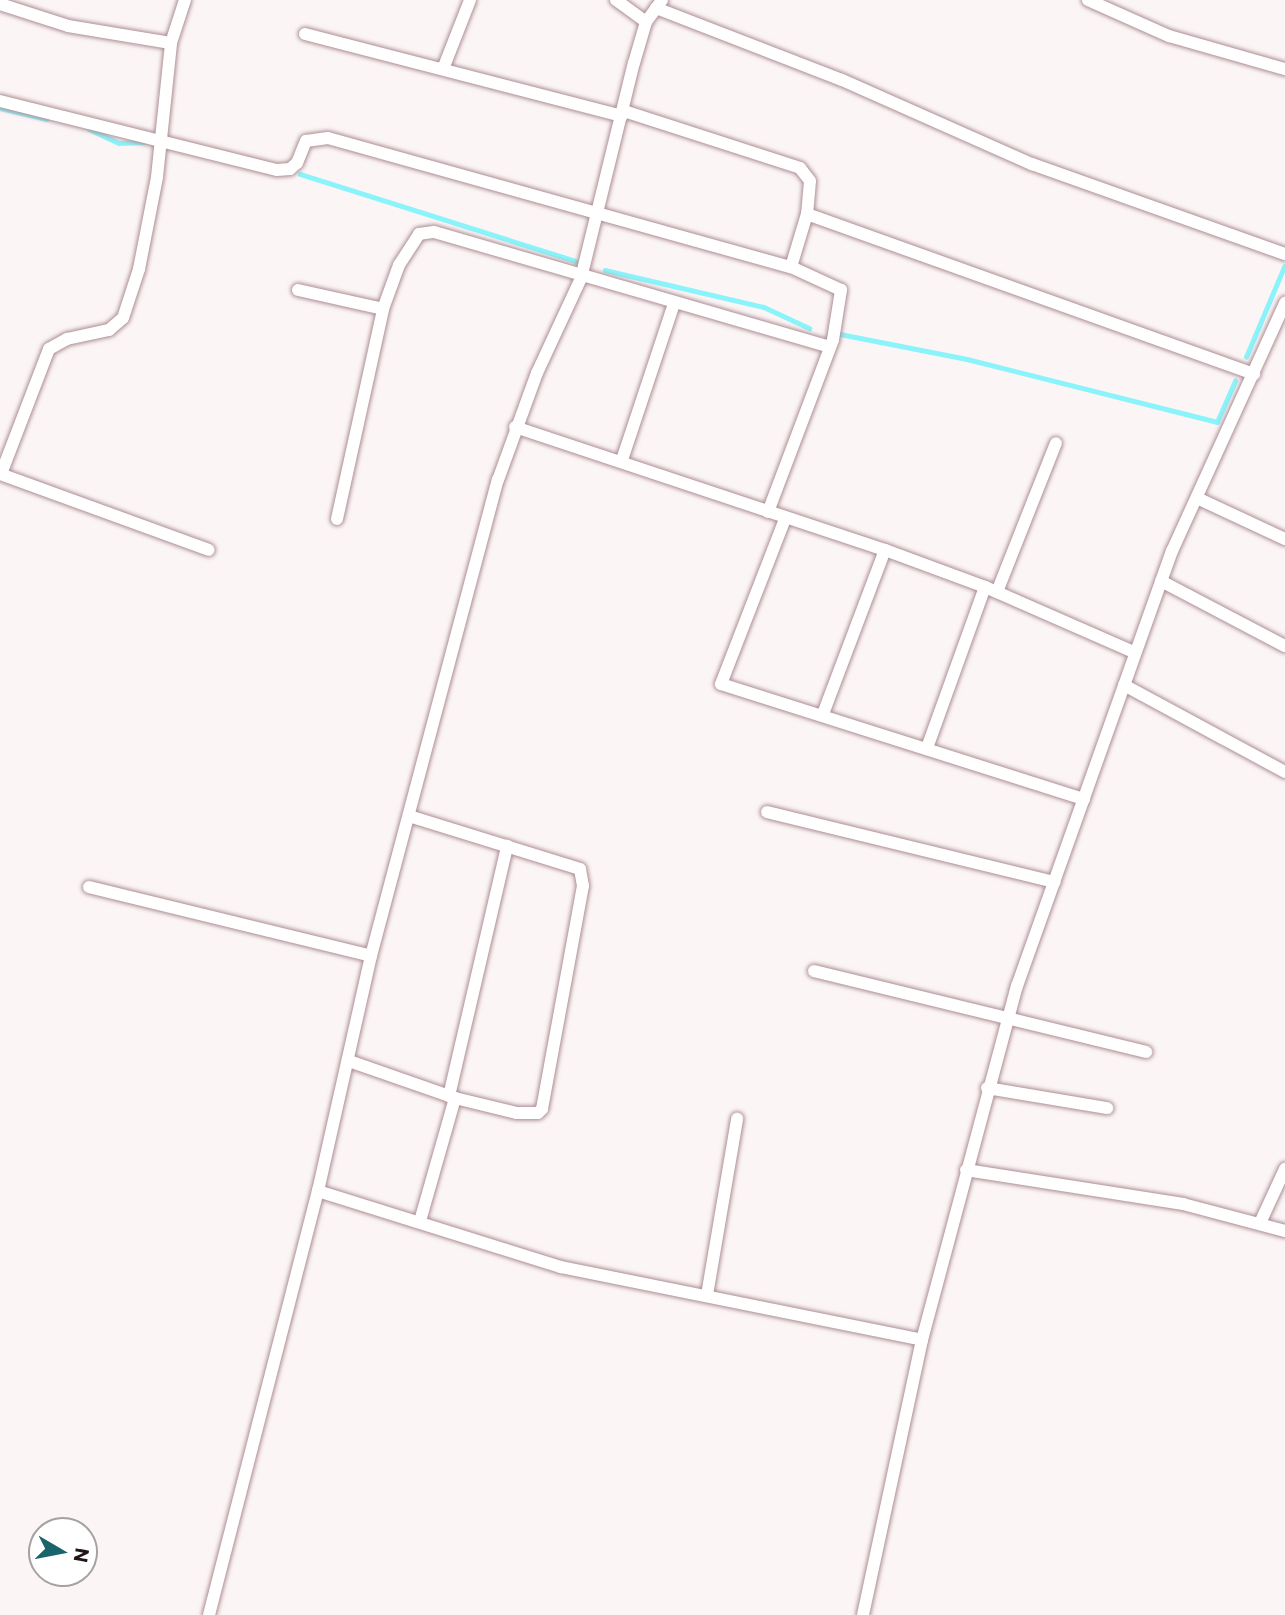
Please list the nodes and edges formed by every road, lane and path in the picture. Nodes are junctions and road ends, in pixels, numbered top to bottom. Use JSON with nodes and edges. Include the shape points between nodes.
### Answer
{"nodes":[{"id":1,"x":185,"y":0,"type":"edge"},
{"id":2,"x":470,"y":0,"type":"edge"},
{"id":3,"x":616,"y":0,"type":"edge"},
{"id":4,"x":1088,"y":0,"type":"edge"},
{"id":5,"x":0,"y":4,"type":"edge"},
{"id":6,"x":659,"y":4,"type":"edge"},
{"id":7,"x":646,"y":22,"type":"junction"},
{"id":8,"x":305,"y":34,"type":"dead end"},
{"id":9,"x":171,"y":43,"type":"junction"},
{"id":10,"x":443,"y":69,"type":"junction"},
{"id":11,"x":1285,"y":69,"type":"edge"},
{"id":12,"x":0,"y":101,"type":"edge"},
{"id":13,"x":623,"y":113,"type":"junction"},
{"id":14,"x":161,"y":144,"type":"junction"},
{"id":15,"x":601,"y":213,"type":"junction"},
{"id":16,"x":807,"y":214,"type":"junction"},
{"id":17,"x":1285,"y":254,"type":"edge"},
{"id":18,"x":791,"y":267,"type":"junction"},
{"id":19,"x":581,"y":278,"type":"junction"},
{"id":20,"x":298,"y":290,"type":"dead end"},
{"id":21,"x":1285,"y":303,"type":"edge"},
{"id":22,"x":674,"y":304,"type":"junction"},
{"id":23,"x":383,"y":309,"type":"junction"},
{"id":24,"x":829,"y":347,"type":"junction"},
{"id":25,"x":1254,"y":374,"type":"junction"},
{"id":26,"x":515,"y":427,"type":"junction"},
{"id":27,"x":1056,"y":443,"type":"dead end"},
{"id":28,"x":622,"y":460,"type":"junction"},
{"id":29,"x":1,"y":474,"type":"edge"},
{"id":30,"x":1197,"y":498,"type":"junction"},
{"id":31,"x":768,"y":512,"type":"junction"},
{"id":32,"x":337,"y":519,"type":"dead end"},
{"id":33,"x":786,"y":519,"type":"junction"},
{"id":34,"x":1285,"y":539,"type":"edge"},
{"id":35,"x":209,"y":550,"type":"dead end"},
{"id":36,"x":885,"y":550,"type":"junction"},
{"id":37,"x":1161,"y":580,"type":"junction"},
{"id":38,"x":991,"y":589,"type":"junction"},
{"id":39,"x":1285,"y":646,"type":"edge"},
{"id":40,"x":1134,"y":652,"type":"junction"},
{"id":41,"x":1124,"y":685,"type":"junction"},
{"id":42,"x":823,"y":714,"type":"junction"},
{"id":43,"x":927,"y":748,"type":"junction"},
{"id":44,"x":1285,"y":772,"type":"edge"},
{"id":45,"x":1084,"y":799,"type":"junction"},
{"id":46,"x":767,"y":812,"type":"dead end"},
{"id":47,"x":410,"y":816,"type":"junction"},
{"id":48,"x":507,"y":846,"type":"junction"},
{"id":49,"x":1055,"y":881,"type":"junction"},
{"id":50,"x":89,"y":887,"type":"dead end"},
{"id":51,"x":371,"y":956,"type":"junction"},
{"id":52,"x":814,"y":971,"type":"dead end"},
{"id":53,"x":1007,"y":1018,"type":"junction"},
{"id":54,"x":1146,"y":1052,"type":"dead end"},
{"id":55,"x":349,"y":1061,"type":"junction"},
{"id":56,"x":987,"y":1088,"type":"junction"},
{"id":57,"x":452,"y":1097,"type":"junction"},
{"id":58,"x":1107,"y":1108,"type":"dead end"},
{"id":59,"x":737,"y":1118,"type":"dead end"},
{"id":60,"x":1285,"y":1169,"type":"edge"},
{"id":61,"x":966,"y":1170,"type":"junction"},
{"id":62,"x":318,"y":1191,"type":"junction"},
{"id":63,"x":420,"y":1221,"type":"junction"},
{"id":64,"x":1260,"y":1223,"type":"junction"},
{"id":65,"x":1285,"y":1231,"type":"edge"},
{"id":66,"x":707,"y":1295,"type":"junction"},
{"id":67,"x":922,"y":1340,"type":"junction"},
{"id":68,"x":209,"y":1615,"type":"edge"},
{"id":69,"x":863,"y":1615,"type":"edge"}],
"edges":[{"from":1,"to":9,"type":"street"},
{"from":2,"to":10,"type":"street"},
{"from":3,"to":7,"type":"street"},
{"from":4,"to":11,"type":"street","via":[[1169,36]]},
{"from":5,"to":9,"type":"street","via":[[68,26]]},
{"from":6,"to":7,"type":"street"},
{"from":6,"to":17,"type":"street","via":[[1031,164]]},
{"from":7,"to":13,"type":"street"},
{"from":8,"to":10,"type":"street"},
{"from":9,"to":14,"type":"street"},
{"from":10,"to":13,"type":"street"},
{"from":12,"to":14,"type":"street"},
{"from":13,"to":15,"type":"street"},
{"from":13,"to":16,"type":"street","via":[[800,168],[810,181]]},
{"from":14,"to":15,"type":"street","via":[[277,170],[297,163],[306,141],[328,138]]},
{"from":14,"to":29,"type":"street","via":[[139,269],[120,324],[55,342],[49,349]]},
{"from":15,"to":18,"type":"street"},
{"from":15,"to":19,"type":"street"},
{"from":16,"to":18,"type":"street"},
{"from":16,"to":25,"type":"street"},
{"from":18,"to":24,"type":"street","via":[[841,290]]},
{"from":19,"to":22,"type":"street"},
{"from":19,"to":23,"type":"street","via":[[427,232],[413,240],[398,265]]},
{"from":19,"to":26,"type":"street"},
{"from":20,"to":23,"type":"street"},
{"from":21,"to":25,"type":"street"},
{"from":22,"to":24,"type":"street"},
{"from":22,"to":28,"type":"street"},
{"from":23,"to":32,"type":"street"},
{"from":24,"to":31,"type":"street"},
{"from":25,"to":30,"type":"street"},
{"from":26,"to":28,"type":"street"},
{"from":26,"to":47,"type":"street"},
{"from":27,"to":38,"type":"street"},
{"from":28,"to":31,"type":"street"},
{"from":29,"to":35,"type":"street"},
{"from":30,"to":34,"type":"street"},
{"from":30,"to":37,"type":"street"},
{"from":31,"to":33,"type":"street"},
{"from":33,"to":36,"type":"street"},
{"from":33,"to":42,"type":"street","via":[[721,684]]},
{"from":36,"to":38,"type":"street"},
{"from":36,"to":42,"type":"street"},
{"from":37,"to":39,"type":"street"},
{"from":37,"to":40,"type":"street"},
{"from":38,"to":40,"type":"street"},
{"from":38,"to":43,"type":"street"},
{"from":40,"to":41,"type":"street"},
{"from":41,"to":44,"type":"street"},
{"from":41,"to":45,"type":"street"},
{"from":42,"to":43,"type":"street"},
{"from":43,"to":45,"type":"street"},
{"from":45,"to":49,"type":"street"},
{"from":46,"to":49,"type":"street"},
{"from":47,"to":48,"type":"street"},
{"from":47,"to":51,"type":"street"},
{"from":48,"to":57,"type":"street"},
{"from":48,"to":57,"type":"street","via":[[573,864],[580,869],[583,886],[542,1109],[538,1114],[517,1113]]},
{"from":49,"to":53,"type":"street"},
{"from":50,"to":51,"type":"street"},
{"from":51,"to":55,"type":"street"},
{"from":52,"to":53,"type":"street"},
{"from":53,"to":54,"type":"street"},
{"from":53,"to":56,"type":"street"},
{"from":55,"to":57,"type":"street"},
{"from":55,"to":62,"type":"street"},
{"from":56,"to":58,"type":"street"},
{"from":56,"to":61,"type":"street"},
{"from":57,"to":63,"type":"street"},
{"from":59,"to":66,"type":"street"},
{"from":60,"to":64,"type":"street"},
{"from":61,"to":64,"type":"street","via":[[1183,1204]]},
{"from":61,"to":67,"type":"street"},
{"from":62,"to":63,"type":"street"},
{"from":62,"to":68,"type":"street"},
{"from":63,"to":66,"type":"street","via":[[561,1267]]},
{"from":64,"to":65,"type":"street"},
{"from":66,"to":67,"type":"street"},
{"from":67,"to":69,"type":"street"}]}
